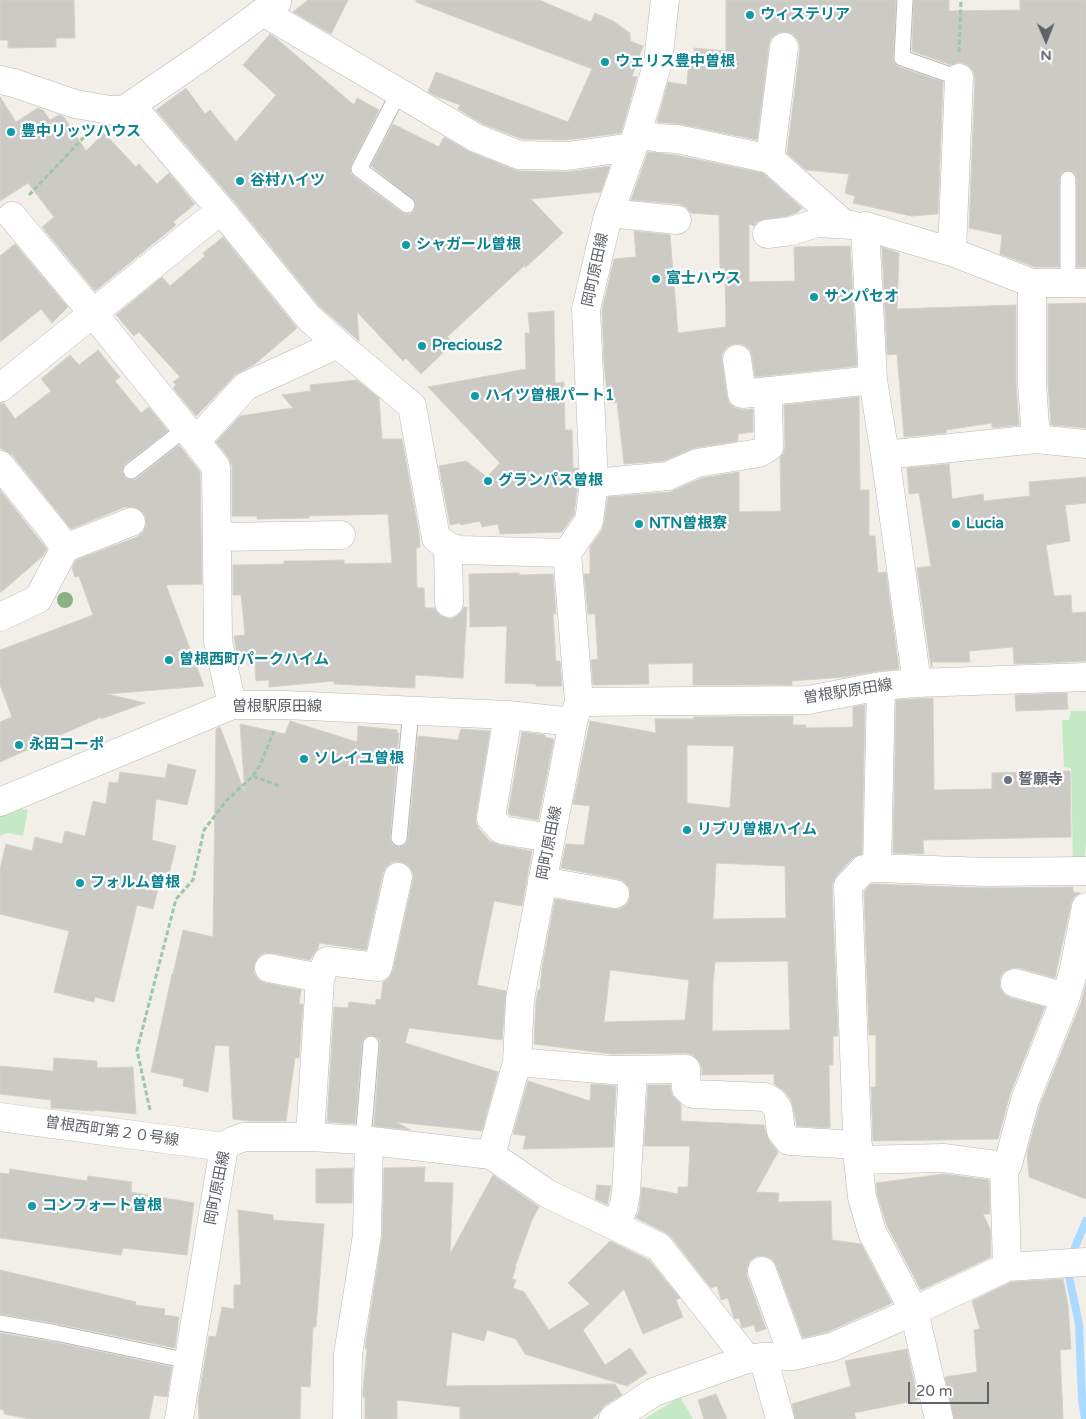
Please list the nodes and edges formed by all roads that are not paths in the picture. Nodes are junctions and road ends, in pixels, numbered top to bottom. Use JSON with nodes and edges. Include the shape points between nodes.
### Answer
{"nodes":[{"id":1,"x":665,"y":0,"type":"edge"},
{"id":2,"x":905,"y":0,"type":"edge"},
{"id":3,"x":272,"y":6,"type":"edge"},
{"id":4,"x":784,"y":47,"type":"dead end"},
{"id":5,"x":959,"y":78,"type":"joint"},
{"id":6,"x":0,"y":80,"type":"edge"},
{"id":7,"x":399,"y":92,"type":"junction"},
{"id":8,"x":117,"y":110,"type":"junction"},
{"id":9,"x":636,"y":140,"type":"junction"},
{"id":10,"x":770,"y":159,"type":"junction"},
{"id":11,"x":1068,"y":179,"type":"dead end"},
{"id":12,"x":407,"y":205,"type":"dead end"},
{"id":13,"x":221,"y":210,"type":"junction"},
{"id":14,"x":609,"y":213,"type":"junction"},
{"id":15,"x":12,"y":216,"type":"road end"},
{"id":16,"x":677,"y":220,"type":"dead end"},
{"id":17,"x":855,"y":225,"type":"junction"},
{"id":18,"x":767,"y":234,"type":"dead end"},
{"id":19,"x":952,"y":252,"type":"junction"},
{"id":20,"x":1032,"y":283,"type":"junction"},
{"id":21,"x":1077,"y":283,"type":"edge"},
{"id":22,"x":92,"y":312,"type":"junction"},
{"id":23,"x":338,"y":344,"type":"junction"},
{"id":24,"x":737,"y":359,"type":"dead end"},
{"id":25,"x":873,"y":380,"type":"junction"},
{"id":26,"x":0,"y":388,"type":"edge"},
{"id":27,"x":768,"y":391,"type":"junction"},
{"id":28,"x":191,"y":434,"type":"junction"},
{"id":29,"x":1036,"y":438,"type":"junction"},
{"id":30,"x":1086,"y":444,"type":"edge"},
{"id":31,"x":885,"y":455,"type":"junction"},
{"id":32,"x":0,"y":465,"type":"edge"},
{"id":33,"x":131,"y":471,"type":"dead end"},
{"id":34,"x":594,"y":483,"type":"junction"},
{"id":35,"x":131,"y":522,"type":"dead end"},
{"id":36,"x":341,"y":535,"type":"dead end"},
{"id":37,"x":218,"y":537,"type":"junction"},
{"id":38,"x":448,"y":546,"type":"junction"},
{"id":39,"x":65,"y":548,"type":"junction"},
{"id":40,"x":567,"y":553,"type":"junction"},
{"id":41,"x":449,"y":603,"type":"dead end"},
{"id":42,"x":0,"y":617,"type":"edge"},
{"id":43,"x":1086,"y":677,"type":"edge"},
{"id":44,"x":917,"y":683,"type":"junction"},
{"id":45,"x":881,"y":686,"type":"junction"},
{"id":46,"x":232,"y":704,"type":"junction"},
{"id":47,"x":411,"y":710,"type":"junction"},
{"id":48,"x":576,"y":712,"type":"junction"},
{"id":49,"x":508,"y":715,"type":"junction"},
{"id":50,"x":0,"y":802,"type":"edge"},
{"id":51,"x":399,"y":838,"type":"dead end"},
{"id":52,"x":550,"y":838,"type":"junction"},
{"id":53,"x":877,"y":868,"type":"junction"},
{"id":54,"x":1086,"y":871,"type":"edge"},
{"id":55,"x":398,"y":877,"type":"dead end"},
{"id":56,"x":542,"y":881,"type":"junction"},
{"id":57,"x":615,"y":894,"type":"dead end"},
{"id":58,"x":1086,"y":907,"type":"edge"},
{"id":59,"x":269,"y":968,"type":"dead end"},
{"id":60,"x":320,"y":978,"type":"junction"},
{"id":61,"x":1015,"y":983,"type":"dead end"},
{"id":62,"x":1066,"y":997,"type":"junction"},
{"id":63,"x":371,"y":1044,"type":"dead end"},
{"id":64,"x":516,"y":1062,"type":"junction"},
{"id":65,"x":633,"y":1070,"type":"junction"},
{"id":66,"x":0,"y":1117,"type":"edge"},
{"id":67,"x":310,"y":1137,"type":"junction"},
{"id":68,"x":366,"y":1140,"type":"junction"},
{"id":69,"x":224,"y":1147,"type":"junction"},
{"id":70,"x":858,"y":1153,"type":"junction"},
{"id":71,"x":491,"y":1154,"type":"junction"},
{"id":72,"x":1004,"y":1166,"type":"junction"},
{"id":73,"x":614,"y":1224,"type":"junction"},
{"id":74,"x":1006,"y":1267,"type":"junction"},
{"id":75,"x":1085,"y":1270,"type":"edge"},
{"id":76,"x":762,"y":1271,"type":"dead end"},
{"id":77,"x":914,"y":1311,"type":"junction"},
{"id":78,"x":0,"y":1323,"type":"edge"},
{"id":79,"x":793,"y":1356,"type":"junction"},
{"id":80,"x":755,"y":1358,"type":"junction"},
{"id":81,"x":189,"y":1361,"type":"junction"},
{"id":82,"x":179,"y":1419,"type":"edge"},
{"id":83,"x":347,"y":1419,"type":"edge"},
{"id":84,"x":613,"y":1419,"type":"edge"},
{"id":85,"x":780,"y":1419,"type":"edge"},
{"id":86,"x":939,"y":1419,"type":"edge"}],
"edges":[{"from":1,"to":9,"type":"street","name":"岡町原田線","via":[[658,62]]},
{"from":2,"to":5,"type":"lane","via":[[902,58]]},
{"from":3,"to":7,"type":"street"},
{"from":3,"to":8,"type":"street","via":[[203,56]]},
{"from":4,"to":10,"type":"street"},
{"from":5,"to":19,"type":"street"},
{"from":6,"to":8,"type":"street","via":[[75,104]]},
{"from":7,"to":9,"type":"street","via":[[476,138],[519,156],[567,156]]},
{"from":7,"to":12,"type":"lane","via":[[359,169]]},
{"from":8,"to":13,"type":"street","via":[[143,119]]},
{"from":9,"to":10,"type":"street","via":[[677,139]]},
{"from":9,"to":14,"type":"street","name":"岡町原田線"},
{"from":10,"to":17,"type":"street"},
{"from":11,"to":21,"type":"lane"},
{"from":13,"to":22,"type":"street"},
{"from":13,"to":23,"type":"street","via":[[309,318]]},
{"from":14,"to":16,"type":"street"},
{"from":14,"to":34,"type":"street","name":"岡町原田線","via":[[586,309]]},
{"from":15,"to":22,"type":"street"},
{"from":17,"to":18,"type":"street","via":[[817,223]]},
{"from":17,"to":19,"type":"street"},
{"from":17,"to":25,"type":"street"},
{"from":19,"to":20,"type":"street"},
{"from":20,"to":21,"type":"street"},
{"from":20,"to":29,"type":"street","via":[[1032,384]]},
{"from":22,"to":26,"type":"street"},
{"from":22,"to":28,"type":"street"},
{"from":23,"to":28,"type":"street","via":[[246,386]]},
{"from":23,"to":38,"type":"street","via":[[412,406],[436,538]]},
{"from":24,"to":27,"type":"street","via":[[742,394]]},
{"from":25,"to":27,"type":"street"},
{"from":25,"to":31,"type":"street"},
{"from":27,"to":34,"type":"street","via":[[769,447],[759,453],[697,463],[668,476]]},
{"from":28,"to":33,"type":"lane"},
{"from":28,"to":37,"type":"street","via":[[216,467]]},
{"from":29,"to":30,"type":"street"},
{"from":29,"to":31,"type":"street"},
{"from":31,"to":44,"type":"street"},
{"from":32,"to":39,"type":"street"},
{"from":34,"to":40,"type":"street","name":"岡町原田線","via":[[589,521]]},
{"from":35,"to":39,"type":"street"},
{"from":36,"to":37,"type":"street"},
{"from":37,"to":46,"type":"street","via":[[218,641]]},
{"from":38,"to":40,"type":"street","via":[[460,550]]},
{"from":38,"to":41,"type":"street"},
{"from":39,"to":42,"type":"street","via":[[38,600]]},
{"from":40,"to":48,"type":"street","name":"岡町原田線"},
{"from":43,"to":44,"type":"street","name":"曽根駅原田線"},
{"from":44,"to":45,"type":"street","name":"曽根駅原田線"},
{"from":45,"to":48,"type":"street","name":"曽根駅原田線","via":[[808,700]]},
{"from":45,"to":53,"type":"street"},
{"from":46,"to":47,"type":"street","name":"曽根駅原田線"},
{"from":46,"to":50,"type":"street","name":"曽根駅原田線"},
{"from":47,"to":49,"type":"street","name":"曽根駅原田線"},
{"from":47,"to":51,"type":"lane"},
{"from":48,"to":49,"type":"street","name":"曽根駅原田線"},
{"from":48,"to":52,"type":"street","name":"岡町原田線"},
{"from":49,"to":52,"type":"street","via":[[492,818],[502,830]]},
{"from":52,"to":56,"type":"street","name":"岡町原田線"},
{"from":53,"to":54,"type":"street"},
{"from":53,"to":70,"type":"street","via":[[864,868],[848,886]]},
{"from":55,"to":60,"type":"street","via":[[378,968],[327,961]]},
{"from":56,"to":57,"type":"street"},
{"from":56,"to":64,"type":"street","name":"岡町原田線","via":[[520,999]]},
{"from":58,"to":62,"type":"street"},
{"from":59,"to":60,"type":"street"},
{"from":60,"to":67,"type":"street"},
{"from":61,"to":62,"type":"street"},
{"from":62,"to":72,"type":"street","via":[[1025,1100],[1008,1164]]},
{"from":63,"to":68,"type":"lane"},
{"from":64,"to":65,"type":"street"},
{"from":64,"to":71,"type":"street","name":"岡町原田線"},
{"from":65,"to":70,"type":"street","via":[[686,1069],[686,1088],[693,1094],[765,1097],[778,1108],[781,1132],[789,1141]]},
{"from":65,"to":73,"type":"street","via":[[626,1193],[623,1209]]},
{"from":66,"to":69,"type":"street","name":"曽根西町第２０号線"},
{"from":67,"to":68,"type":"street","name":"岡町原田線"},
{"from":67,"to":69,"type":"street","name":"岡町原田線","via":[[244,1137]]},
{"from":68,"to":71,"type":"street","name":"岡町原田線"},
{"from":68,"to":83,"type":"street","via":[[367,1235],[348,1354]]},
{"from":69,"to":81,"type":"street","name":"岡町原田線"},
{"from":70,"to":72,"type":"street","via":[[943,1158]]},
{"from":70,"to":77,"type":"street","via":[[862,1197],[872,1232]]},
{"from":71,"to":73,"type":"street","via":[[548,1194]]},
{"from":72,"to":74,"type":"street"},
{"from":73,"to":80,"type":"street","via":[[659,1246]]},
{"from":74,"to":75,"type":"street"},
{"from":74,"to":77,"type":"street"},
{"from":76,"to":79,"type":"street"},
{"from":77,"to":79,"type":"street","via":[[832,1347]]},
{"from":77,"to":86,"type":"street"},
{"from":78,"to":81,"type":"lane"},
{"from":79,"to":80,"type":"street"},
{"from":80,"to":84,"type":"street","via":[[654,1392]]},
{"from":80,"to":85,"type":"street"},
{"from":81,"to":82,"type":"street","name":"岡町原田線"}]}
